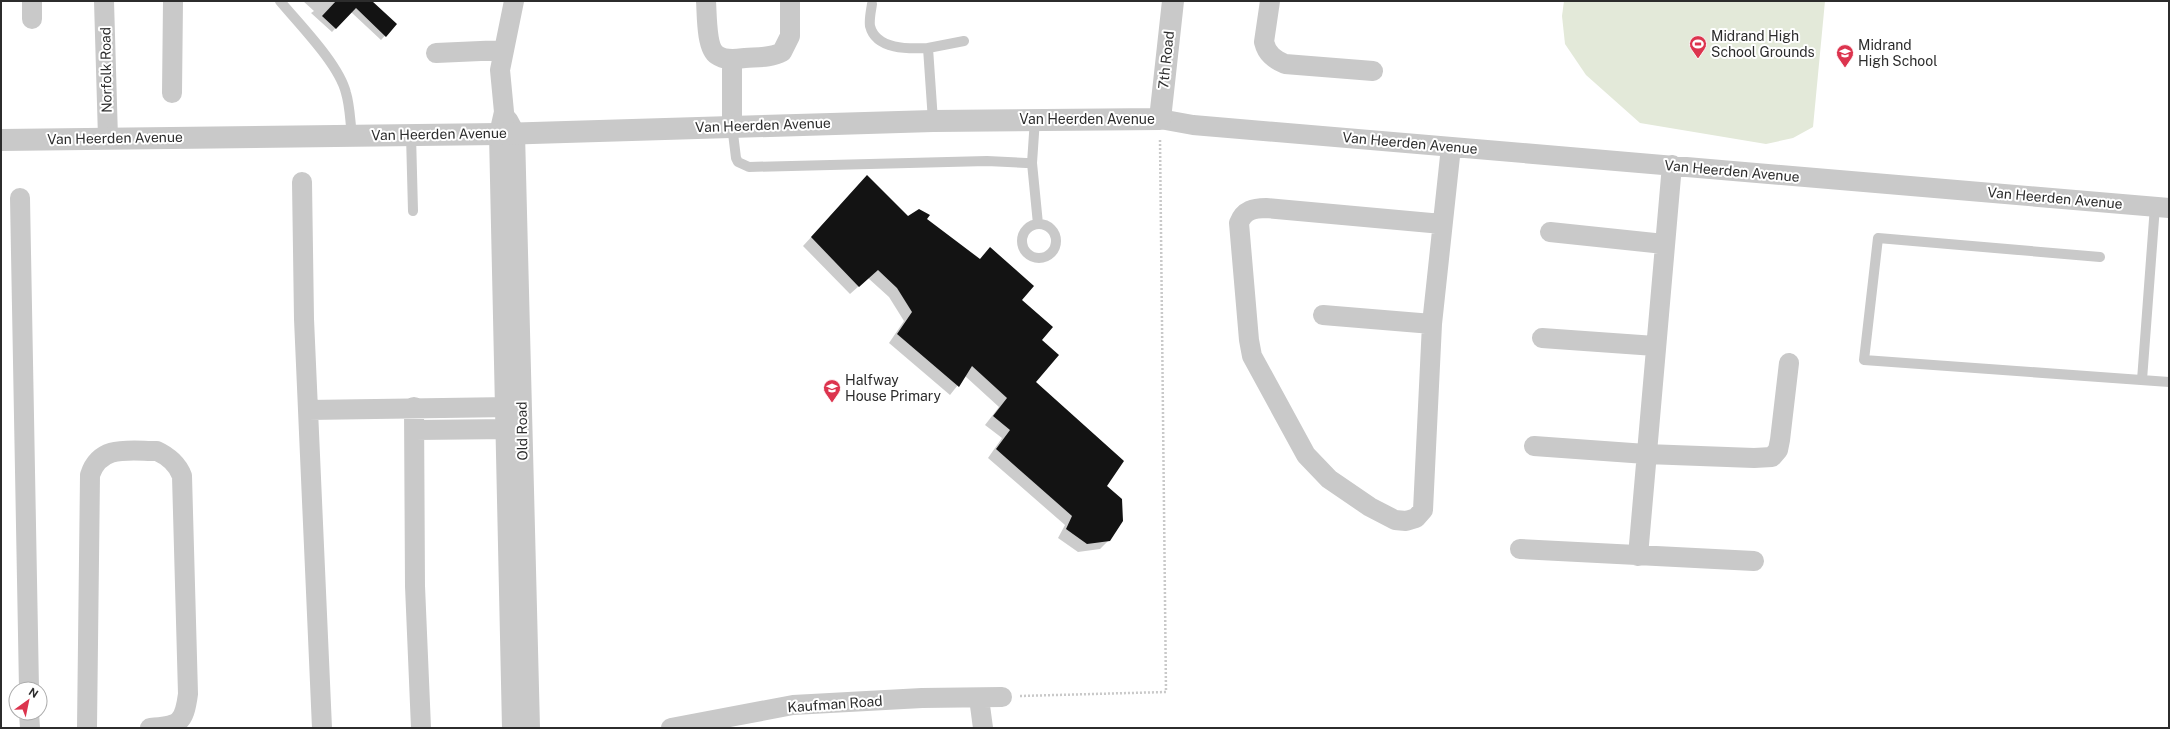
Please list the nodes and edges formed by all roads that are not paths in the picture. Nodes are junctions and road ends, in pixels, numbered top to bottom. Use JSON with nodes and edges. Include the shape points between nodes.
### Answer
{"nodes":[{"id":1,"x":104,"y":1,"type":"edge"},
{"id":2,"x":173,"y":1,"type":"edge"},
{"id":3,"x":280,"y":1,"type":"edge"},
{"id":4,"x":514,"y":1,"type":"edge"},
{"id":5,"x":706,"y":1,"type":"edge"},
{"id":6,"x":790,"y":1,"type":"edge"},
{"id":7,"x":1173,"y":1,"type":"edge"},
{"id":8,"x":1270,"y":1,"type":"edge"},
{"id":9,"x":872,"y":4,"type":"dead end"},
{"id":10,"x":964,"y":41,"type":"dead end"},
{"id":11,"x":928,"y":48,"type":"junction"},
{"id":12,"x":503,"y":50,"type":"junction"},
{"id":13,"x":436,"y":53,"type":"dead end"},
{"id":14,"x":732,"y":59,"type":"junction"},
{"id":15,"x":1373,"y":71,"type":"dead end"},
{"id":16,"x":172,"y":93,"type":"dead end"},
{"id":17,"x":1035,"y":119,"type":"junction"},
{"id":18,"x":1160,"y":119,"type":"junction"},
{"id":19,"x":933,"y":121,"type":"junction"},
{"id":20,"x":732,"y":126,"type":"junction"},
{"id":21,"x":507,"y":134,"type":"junction"},
{"id":22,"x":352,"y":135,"type":"junction"},
{"id":23,"x":411,"y":135,"type":"junction"},
{"id":24,"x":108,"y":138,"type":"junction"},
{"id":25,"x":1,"y":140,"type":"edge"},
{"id":26,"x":1451,"y":147,"type":"junction"},
{"id":27,"x":1032,"y":163,"type":"junction"},
{"id":28,"x":1672,"y":165,"type":"junction"},
{"id":29,"x":302,"y":182,"type":"dead end"},
{"id":30,"x":20,"y":198,"type":"dead end"},
{"id":31,"x":2162,"y":207,"type":"edge"},
{"id":32,"x":414,"y":211,"type":"dead end"},
{"id":33,"x":1038,"y":224,"type":"dead end"},
{"id":34,"x":1442,"y":224,"type":"junction"},
{"id":35,"x":1550,"y":232,"type":"dead end"},
{"id":36,"x":1664,"y":244,"type":"junction"},
{"id":37,"x":2100,"y":256,"type":"dead end"},
{"id":38,"x":1323,"y":315,"type":"dead end"},
{"id":39,"x":1432,"y":324,"type":"junction"},
{"id":40,"x":1542,"y":338,"type":"dead end"},
{"id":41,"x":1655,"y":346,"type":"junction"},
{"id":42,"x":1789,"y":363,"type":"dead end"},
{"id":43,"x":2142,"y":380,"type":"junction"},
{"id":44,"x":2169,"y":382,"type":"edge"},
{"id":45,"x":414,"y":407,"type":"junction"},
{"id":46,"x":513,"y":407,"type":"junction"},
{"id":47,"x":308,"y":410,"type":"junction"},
{"id":48,"x":514,"y":429,"type":"junction"},
{"id":49,"x":415,"y":430,"type":"junction"},
{"id":50,"x":1534,"y":446,"type":"dead end"},
{"id":51,"x":1646,"y":454,"type":"junction"},
{"id":52,"x":1520,"y":549,"type":"dead end"},
{"id":53,"x":1638,"y":556,"type":"junction"},
{"id":54,"x":1754,"y":562,"type":"dead end"},
{"id":55,"x":29,"y":681,"type":"edge"},
{"id":56,"x":1002,"y":697,"type":"road end"},
{"id":57,"x":979,"y":698,"type":"junction"},
{"id":58,"x":88,"y":728,"type":"edge"},
{"id":59,"x":150,"y":728,"type":"edge"},
{"id":60,"x":322,"y":728,"type":"edge"},
{"id":61,"x":420,"y":728,"type":"edge"},
{"id":62,"x":512,"y":728,"type":"edge"},
{"id":63,"x":530,"y":728,"type":"edge"},
{"id":64,"x":671,"y":728,"type":"edge"},
{"id":65,"x":983,"y":728,"type":"edge"}],
"edges":[{"from":1,"to":24,"type":"street","name":"Norfolk Road"},
{"from":2,"to":16,"type":"street"},
{"from":3,"to":22,"type":"lane","via":[[322,51],[341,79],[346,92]]},
{"from":4,"to":12,"type":"street","name":"Old Road"},
{"from":5,"to":14,"type":"street","via":[[713,50],[721,57]]},
{"from":6,"to":14,"type":"street","via":[[790,36],[782,52],[764,57]]},
{"from":7,"to":18,"type":"street","name":"7th Road"},
{"from":8,"to":15,"type":"street","via":[[1264,42],[1270,55],[1276,60],[1285,64]]},
{"from":9,"to":11,"type":"lane","via":[[870,24],[877,38],[895,47]]},
{"from":10,"to":11,"type":"lane"},
{"from":11,"to":19,"type":"lane"},
{"from":12,"to":13,"type":"street"},
{"from":12,"to":21,"type":"street","name":"Old Road","via":[[500,70]]},
{"from":14,"to":20,"type":"street"},
{"from":17,"to":18,"type":"street","name":"Van Heerden Avenue"},
{"from":17,"to":19,"type":"street","name":"Van Heerden Avenue"},
{"from":17,"to":27,"type":"lane"},
{"from":18,"to":26,"type":"street","name":"Van Heerden Avenue","via":[[1192,125]]},
{"from":19,"to":20,"type":"street","name":"Van Heerden Avenue"},
{"from":20,"to":21,"type":"street","name":"Van Heerden Avenue"},
{"from":20,"to":27,"type":"lane","via":[[736,158],[738,162],[750,167],[986,161]]},
{"from":21,"to":23,"type":"street","name":"Van Heerden Avenue"},
{"from":21,"to":46,"type":"street","name":"Old Road"},
{"from":22,"to":23,"type":"street","name":"Van Heerden Avenue"},
{"from":22,"to":24,"type":"street","name":"Van Heerden Avenue"},
{"from":23,"to":32,"type":"lane"},
{"from":24,"to":25,"type":"street","name":"Van Heerden Avenue"},
{"from":26,"to":28,"type":"street","name":"Van Heerden Avenue"},
{"from":26,"to":34,"type":"street"},
{"from":27,"to":33,"type":"lane"},
{"from":28,"to":31,"type":"street","name":"Van Heerden Avenue"},
{"from":28,"to":36,"type":"street"},
{"from":29,"to":47,"type":"street"},
{"from":30,"to":55,"type":"street"},
{"from":31,"to":43,"type":"lane"},
{"from":34,"to":39,"type":"street"},
{"from":34,"to":39,"type":"street","via":[[1266,208],[1249,210],[1239,223],[1249,340],[1256,365],[1306,455],[1317,468],[1349,494],[1388,517],[1402,521],[1416,518],[1421,515],[1422,510]]},
{"from":35,"to":36,"type":"street"},
{"from":36,"to":41,"type":"street"},
{"from":37,"to":43,"type":"lane","via":[[1878,238],[1864,360]]},
{"from":38,"to":39,"type":"street"},
{"from":40,"to":41,"type":"street"},
{"from":41,"to":51,"type":"street"},
{"from":42,"to":51,"type":"street","via":[[1780,440],[1778,450],[1772,456],[1754,458]]},
{"from":43,"to":44,"type":"lane"},
{"from":45,"to":46,"type":"street"},
{"from":45,"to":47,"type":"street"},
{"from":45,"to":49,"type":"street"},
{"from":46,"to":48,"type":"street","name":"Old Road"},
{"from":47,"to":60,"type":"street"},
{"from":48,"to":49,"type":"street"},
{"from":48,"to":62,"type":"street","name":"Old Road"},
{"from":48,"to":63,"type":"street","name":"Old Road"},
{"from":49,"to":61,"type":"street","via":[[415,586]]},
{"from":50,"to":51,"type":"street"},
{"from":51,"to":53,"type":"street"},
{"from":52,"to":53,"type":"street"},
{"from":53,"to":54,"type":"street"},
{"from":56,"to":57,"type":"street","name":"Kaufman Road"},
{"from":57,"to":64,"type":"street","name":"Kaufman Road","via":[[922,698],[794,705]]},
{"from":57,"to":65,"type":"street"},
{"from":58,"to":59,"type":"street","via":[[90,475],[94,464],[108,453],[157,451],[179,468],[182,476],[188,694],[182,720],[173,725]]}]}
